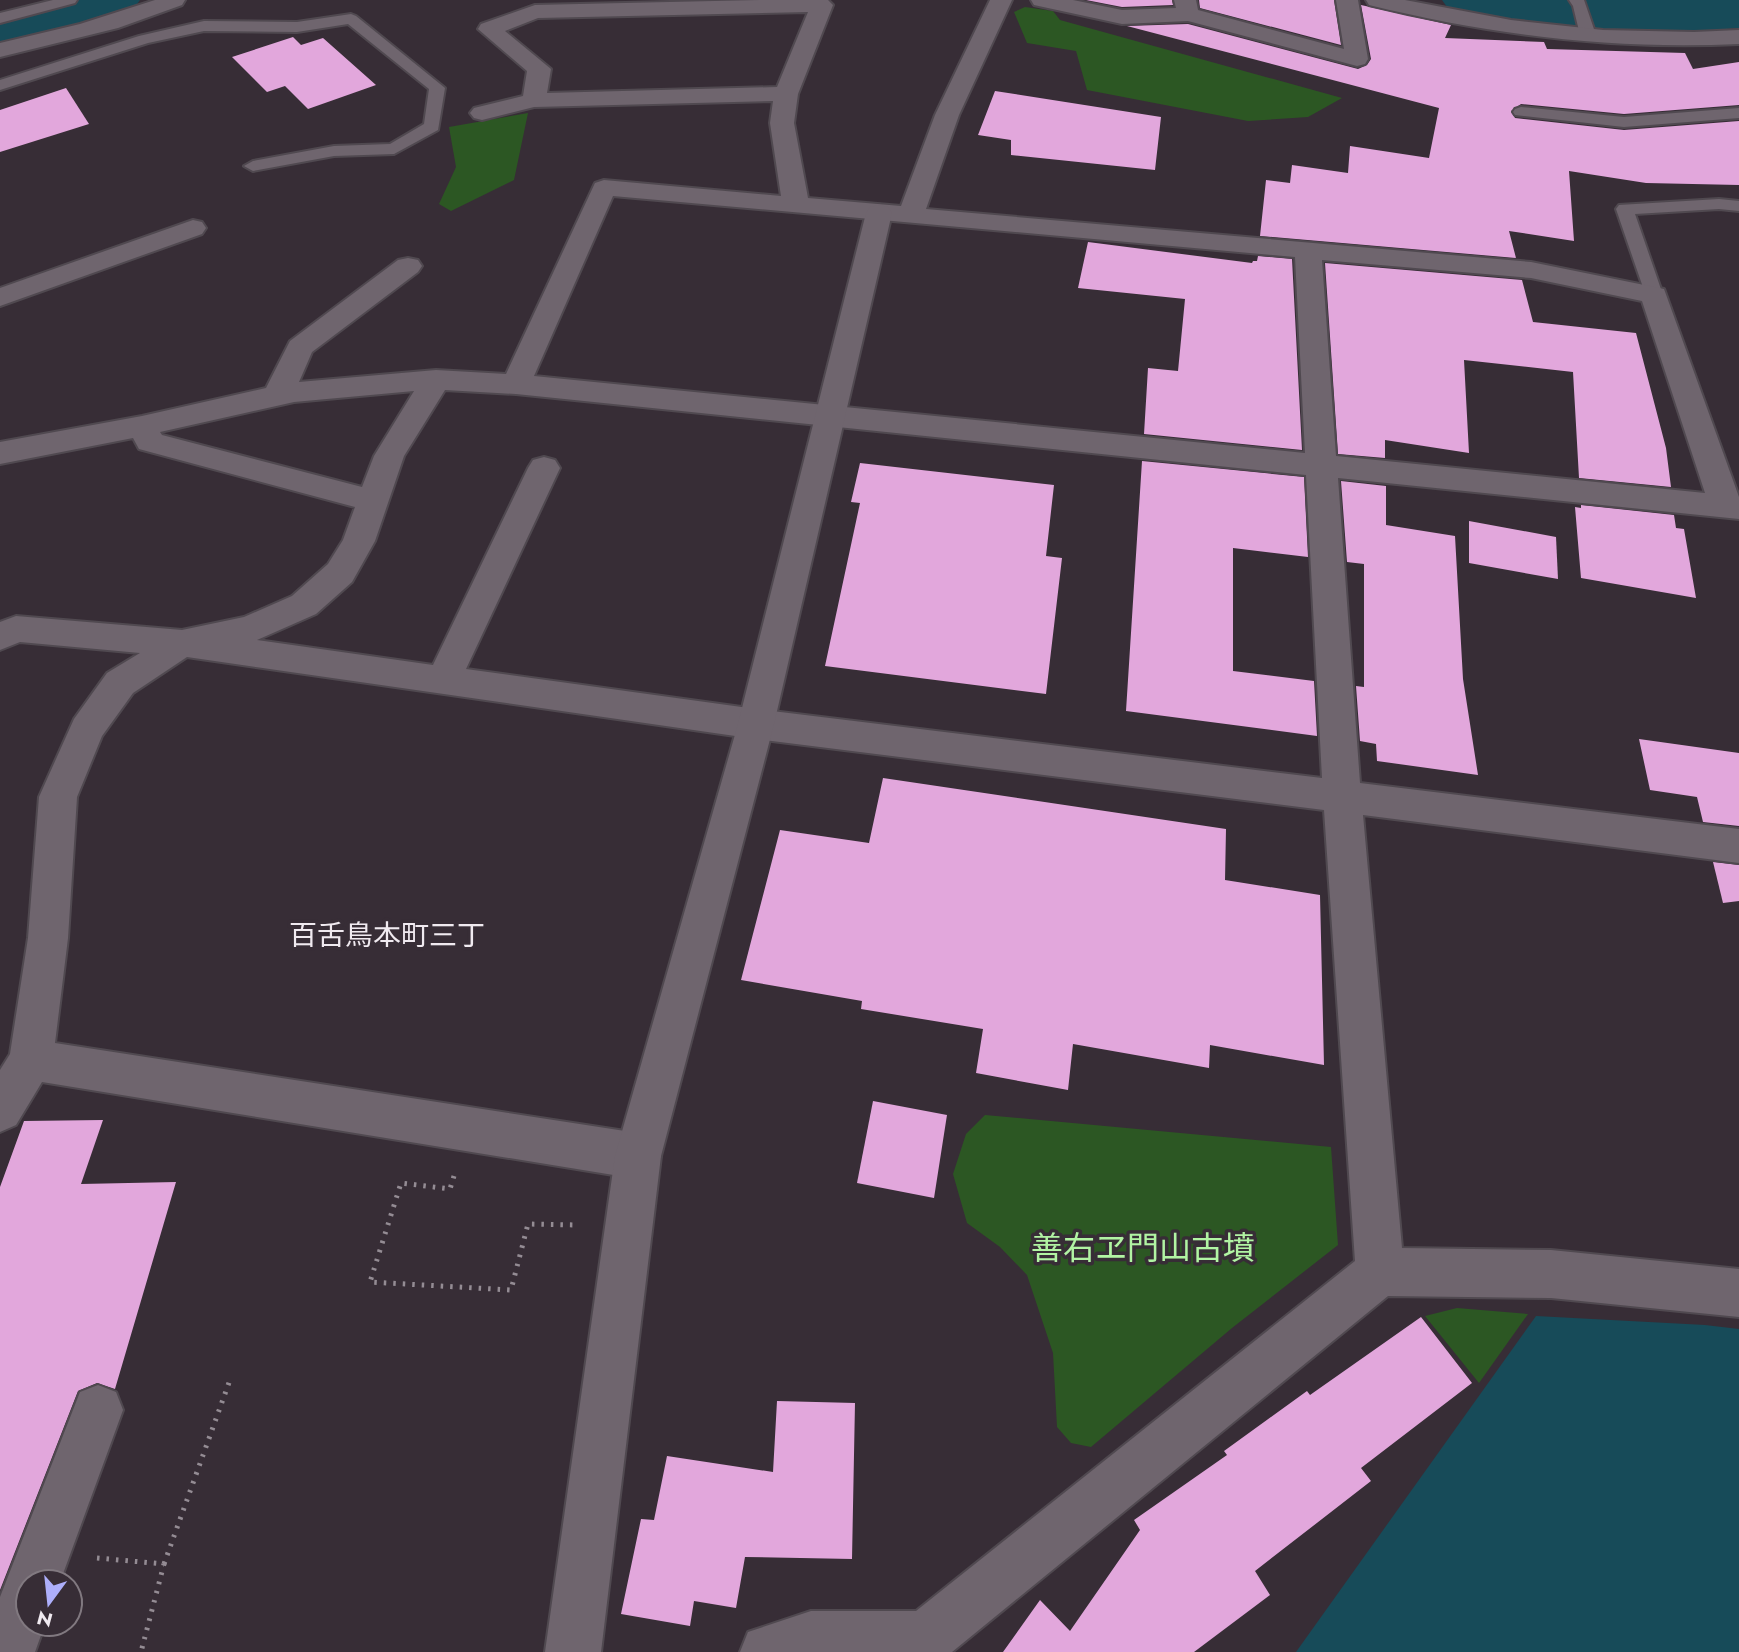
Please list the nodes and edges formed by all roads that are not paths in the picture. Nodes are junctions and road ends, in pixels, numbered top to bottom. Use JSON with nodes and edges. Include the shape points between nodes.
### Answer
{"nodes":[{"id":1,"x":70,"y":0,"type":"edge"},
{"id":2,"x":174,"y":0,"type":"edge"},
{"id":3,"x":1001,"y":0,"type":"edge"},
{"id":4,"x":1042,"y":0,"type":"edge"},
{"id":5,"x":1347,"y":0,"type":"edge"},
{"id":6,"x":1377,"y":0,"type":"edge"},
{"id":7,"x":1578,"y":3,"type":"edge"},
{"id":8,"x":1187,"y":7,"type":"edge"},
{"id":9,"x":0,"y":18,"type":"edge"},
{"id":10,"x":1587,"y":32,"type":"junction"},
{"id":11,"x":1739,"y":37,"type":"edge"},
{"id":12,"x":0,"y":50,"type":"edge"},
{"id":13,"x":0,"y":85,"type":"edge"},
{"id":14,"x":786,"y":94,"type":"junction"},
{"id":15,"x":534,"y":100,"type":"junction"},
{"id":16,"x":1521,"y":112,"type":"dead end"},
{"id":17,"x":482,"y":113,"type":"dead end"},
{"id":18,"x":1739,"y":113,"type":"edge"},
{"id":19,"x":253,"y":166,"type":"dead end"},
{"id":20,"x":796,"y":206,"type":"junction"},
{"id":21,"x":1739,"y":206,"type":"edge"},
{"id":22,"x":879,"y":213,"type":"junction"},
{"id":23,"x":910,"y":216,"type":"junction"},
{"id":24,"x":192,"y":228,"type":"dead end"},
{"id":25,"x":1308,"y":249,"type":"junction"},
{"id":26,"x":408,"y":266,"type":"dead end"},
{"id":27,"x":1654,"y":295,"type":"junction"},
{"id":28,"x":0,"y":298,"type":"edge"},
{"id":29,"x":436,"y":380,"type":"junction"},
{"id":30,"x":516,"y":384,"type":"junction"},
{"id":31,"x":278,"y":395,"type":"junction"},
{"id":32,"x":830,"y":416,"type":"junction"},
{"id":33,"x":142,"y":426,"type":"junction"},
{"id":34,"x":0,"y":453,"type":"edge"},
{"id":35,"x":1323,"y":465,"type":"junction"},
{"id":36,"x":544,"y":468,"type":"dead end"},
{"id":37,"x":373,"y":500,"type":"junction"},
{"id":38,"x":1732,"y":507,"type":"edge"},
{"id":39,"x":0,"y":637,"type":"edge"},
{"id":40,"x":181,"y":643,"type":"junction"},
{"id":41,"x":444,"y":678,"type":"junction"},
{"id":42,"x":756,"y":724,"type":"junction"},
{"id":43,"x":1342,"y":798,"type":"junction"},
{"id":44,"x":1739,"y":846,"type":"edge"},
{"id":45,"x":31,"y":1060,"type":"junction"},
{"id":46,"x":0,"y":1111,"type":"edge"},
{"id":47,"x":638,"y":1156,"type":"junction"},
{"id":48,"x":1380,"y":1272,"type":"junction"},
{"id":49,"x":1739,"y":1293,"type":"edge"},
{"id":50,"x":98,"y":1410,"type":"dead end"},
{"id":51,"x":38,"y":1568,"type":"edge"},
{"id":52,"x":14,"y":1633,"type":"edge"},
{"id":53,"x":7,"y":1652,"type":"edge"},
{"id":54,"x":573,"y":1652,"type":"edge"},
{"id":55,"x":768,"y":1652,"type":"edge"}],
"edges":[{"from":1,"to":9,"type":"lane"},
{"from":2,"to":12,"type":"street","via":[[144,13]]},
{"from":3,"to":23,"type":"street","via":[[947,115]]},
{"from":4,"to":8,"type":"street","via":[[1122,17]]},
{"from":5,"to":8,"type":"street","via":[[1357,59]]},
{"from":6,"to":10,"type":"street","via":[[1452,17]]},
{"from":7,"to":10,"type":"lane"},
{"from":10,"to":11,"type":"street","via":[[1658,39]]},
{"from":13,"to":19,"type":"lane","via":[[144,38],[204,26],[297,27],[351,19],[437,88],[432,126],[394,149],[334,151]]},
{"from":14,"to":15,"type":"street"},
{"from":14,"to":15,"type":"street","via":[[822,5],[535,12],[489,29],[539,69]]},
{"from":14,"to":20,"type":"street","via":[[782,123]]},
{"from":15,"to":17,"type":"street"},
{"from":16,"to":18,"type":"lane","via":[[1624,122]]},
{"from":20,"to":22,"type":"street"},
{"from":20,"to":30,"type":"street","via":[[604,188]]},
{"from":21,"to":27,"type":"lane","via":[[1625,209]]},
{"from":22,"to":23,"type":"street"},
{"from":22,"to":32,"type":"street"},
{"from":23,"to":25,"type":"street"},
{"from":24,"to":28,"type":"street"},
{"from":25,"to":27,"type":"street","via":[[1531,270]]},
{"from":25,"to":35,"type":"street"},
{"from":26,"to":31,"type":"street","via":[[300,347]]},
{"from":27,"to":38,"type":"street"},
{"from":29,"to":30,"type":"street"},
{"from":29,"to":31,"type":"street"},
{"from":29,"to":37,"type":"street","via":[[389,456]]},
{"from":30,"to":32,"type":"street"},
{"from":31,"to":33,"type":"street"},
{"from":32,"to":35,"type":"street"},
{"from":32,"to":42,"type":"street"},
{"from":33,"to":34,"type":"street"},
{"from":33,"to":37,"type":"street","via":[[150,442]]},
{"from":35,"to":38,"type":"street"},
{"from":35,"to":43,"type":"street"},
{"from":36,"to":41,"type":"street"},
{"from":37,"to":40,"type":"street","via":[[359,541],[340,573],[304,605],[250,629]]},
{"from":39,"to":40,"type":"street","via":[[16,629]]},
{"from":40,"to":41,"type":"street"},
{"from":40,"to":45,"type":"street","via":[[120,683],[87,729],[58,797],[48,938]]},
{"from":41,"to":42,"type":"street"},
{"from":42,"to":43,"type":"street"},
{"from":42,"to":47,"type":"street"},
{"from":43,"to":44,"type":"street"},
{"from":43,"to":48,"type":"street"},
{"from":45,"to":46,"type":"street"},
{"from":45,"to":47,"type":"street"},
{"from":47,"to":54,"type":"street"},
{"from":48,"to":49,"type":"street","via":[[1551,1274]]},
{"from":48,"to":55,"type":"street","via":[[925,1639],[811,1639]]},
{"from":50,"to":51,"type":"street"},
{"from":52,"to":53,"type":"street"}]}
